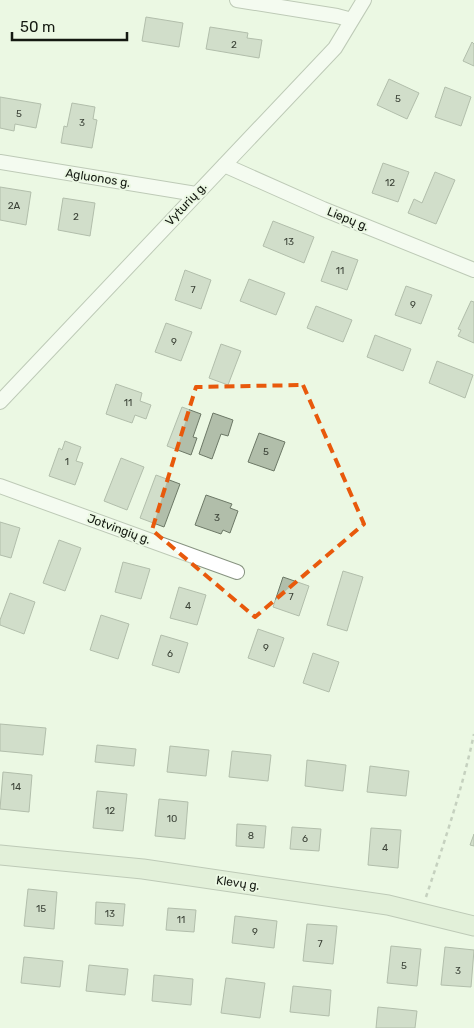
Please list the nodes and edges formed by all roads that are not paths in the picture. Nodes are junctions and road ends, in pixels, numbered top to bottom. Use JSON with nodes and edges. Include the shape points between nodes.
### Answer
{"nodes":[{"id":1,"x":237,"y":0,"type":"edge"},
{"id":2,"x":364,"y":0,"type":"edge"},
{"id":3,"x":352,"y":20,"type":"junction"},
{"id":4,"x":0,"y":162,"type":"edge"},
{"id":5,"x":224,"y":165,"type":"junction"},
{"id":6,"x":196,"y":194,"type":"junction"},
{"id":7,"x":474,"y":270,"type":"edge"},
{"id":8,"x":0,"y":402,"type":"edge"},
{"id":9,"x":0,"y":486,"type":"edge"},
{"id":10,"x":237,"y":572,"type":"dead end"},
{"id":11,"x":0,"y":855,"type":"edge"},
{"id":12,"x":474,"y":926,"type":"edge"}],
"edges":[{"from":1,"to":3,"type":"street"},
{"from":2,"to":3,"type":"street","name":"Vyturių g."},
{"from":3,"to":5,"type":"street","name":"Vyturių g.","via":[[335,48]]},
{"from":4,"to":6,"type":"street","name":"Agluonos g."},
{"from":5,"to":6,"type":"street","name":"Vyturių g."},
{"from":5,"to":7,"type":"street","name":"Liepų g."},
{"from":6,"to":8,"type":"street","name":"Vyturių g."},
{"from":9,"to":10,"type":"street","name":"Jotvingių g."},
{"from":11,"to":12,"type":"main road","name":"Klevų g.","via":[[143,869],[388,905]]}]}
